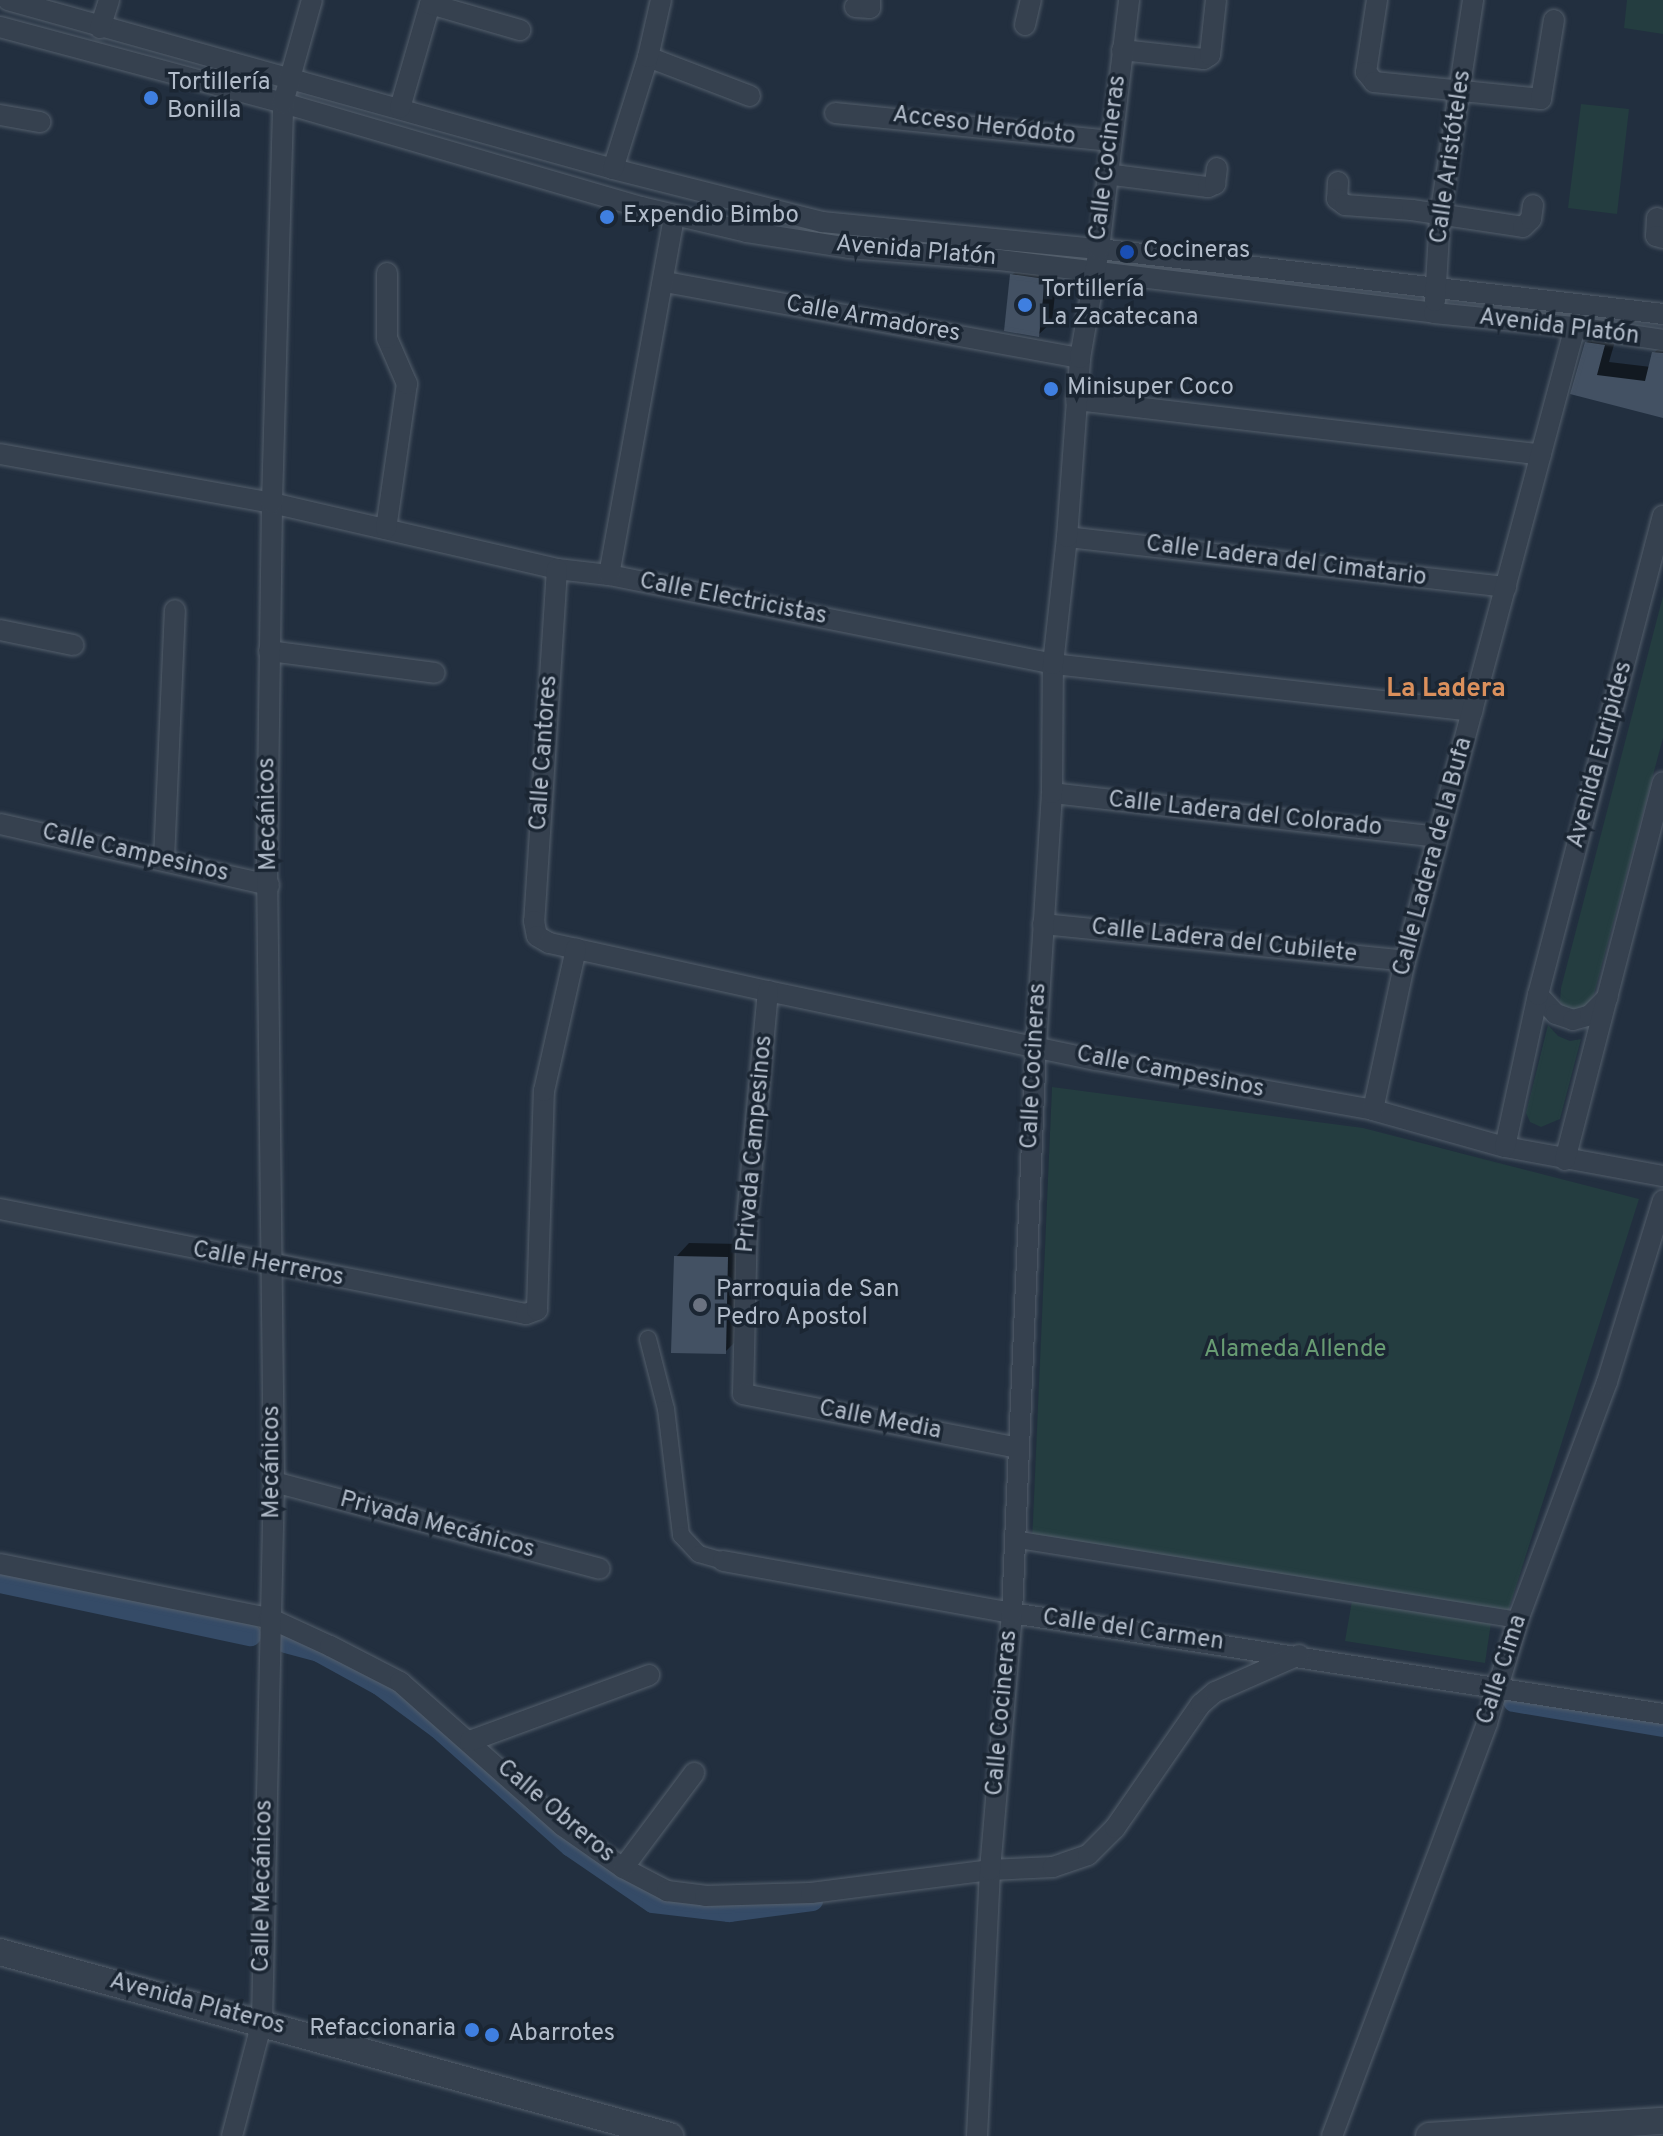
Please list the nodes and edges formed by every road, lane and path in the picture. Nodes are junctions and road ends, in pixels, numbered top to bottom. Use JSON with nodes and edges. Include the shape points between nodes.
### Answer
{"nodes":[{"id":1,"x":8,"y":0,"type":"edge"},
{"id":2,"x":109,"y":0,"type":"edge"},
{"id":3,"x":312,"y":0,"type":"edge"},
{"id":4,"x":661,"y":0,"type":"edge"},
{"id":5,"x":1031,"y":0,"type":"edge"},
{"id":6,"x":1129,"y":0,"type":"edge"},
{"id":7,"x":1216,"y":0,"type":"edge"},
{"id":8,"x":1377,"y":0,"type":"edge"},
{"id":9,"x":1473,"y":0,"type":"edge"},
{"id":10,"x":1554,"y":20,"type":"dead end"},
{"id":11,"x":1025,"y":25,"type":"dead end"},
{"id":12,"x":0,"y":27,"type":"edge"},
{"id":13,"x":100,"y":28,"type":"junction"},
{"id":14,"x":520,"y":30,"type":"dead end"},
{"id":15,"x":1122,"y":50,"type":"junction"},
{"id":16,"x":648,"y":57,"type":"junction"},
{"id":17,"x":289,"y":79,"type":"junction"},
{"id":18,"x":1461,"y":90,"type":"junction"},
{"id":19,"x":750,"y":96,"type":"dead end"},
{"id":20,"x":283,"y":103,"type":"junction"},
{"id":21,"x":400,"y":108,"type":"junction"},
{"id":22,"x":835,"y":113,"type":"dead end"},
{"id":23,"x":0,"y":115,"type":"edge"},
{"id":24,"x":40,"y":122,"type":"dead end"},
{"id":25,"x":1109,"y":141,"type":"junction"},
{"id":26,"x":1217,"y":168,"type":"dead end"},
{"id":27,"x":613,"y":169,"type":"junction"},
{"id":28,"x":1106,"y":174,"type":"junction"},
{"id":29,"x":1338,"y":182,"type":"dead end"},
{"id":30,"x":1533,"y":205,"type":"dead end"},
{"id":31,"x":674,"y":216,"type":"junction"},
{"id":32,"x":1440,"y":216,"type":"junction"},
{"id":33,"x":1657,"y":218,"type":"dead end"},
{"id":34,"x":1663,"y":238,"type":"edge"},
{"id":35,"x":1099,"y":249,"type":"junction"},
{"id":36,"x":1095,"y":272,"type":"junction"},
{"id":37,"x":387,"y":273,"type":"dead end"},
{"id":38,"x":665,"y":282,"type":"junction"},
{"id":39,"x":1437,"y":290,"type":"junction"},
{"id":40,"x":1434,"y":313,"type":"junction"},
{"id":41,"x":1663,"y":314,"type":"edge"},
{"id":42,"x":1575,"y":327,"type":"junction"},
{"id":43,"x":1663,"y":340,"type":"edge"},
{"id":44,"x":1080,"y":358,"type":"junction"},
{"id":45,"x":1076,"y":400,"type":"junction"},
{"id":46,"x":0,"y":454,"type":"edge"},
{"id":47,"x":1541,"y":455,"type":"junction"},
{"id":48,"x":272,"y":503,"type":"junction"},
{"id":49,"x":1663,"y":516,"type":"edge"},
{"id":50,"x":386,"y":529,"type":"junction"},
{"id":51,"x":1067,"y":537,"type":"junction"},
{"id":52,"x":557,"y":569,"type":"junction"},
{"id":53,"x":609,"y":575,"type":"junction"},
{"id":54,"x":1506,"y":587,"type":"junction"},
{"id":55,"x":175,"y":610,"type":"dead end"},
{"id":56,"x":0,"y":630,"type":"edge"},
{"id":57,"x":73,"y":645,"type":"dead end"},
{"id":58,"x":269,"y":651,"type":"junction"},
{"id":59,"x":1053,"y":664,"type":"junction"},
{"id":60,"x":435,"y":673,"type":"dead end"},
{"id":61,"x":1472,"y":711,"type":"junction"},
{"id":62,"x":1663,"y":782,"type":"edge"},
{"id":63,"x":1052,"y":793,"type":"junction"},
{"id":64,"x":0,"y":824,"type":"edge"},
{"id":65,"x":1438,"y":837,"type":"junction"},
{"id":66,"x":164,"y":860,"type":"junction"},
{"id":67,"x":269,"y":885,"type":"junction"},
{"id":68,"x":1043,"y":924,"type":"junction"},
{"id":69,"x":537,"y":936,"type":"joint"},
{"id":70,"x":576,"y":949,"type":"junction"},
{"id":71,"x":1405,"y":961,"type":"junction"},
{"id":72,"x":768,"y":991,"type":"junction"},
{"id":73,"x":1538,"y":995,"type":"junction"},
{"id":74,"x":1608,"y":997,"type":"junction"},
{"id":75,"x":1036,"y":1047,"type":"junction"},
{"id":76,"x":1373,"y":1110,"type":"junction"},
{"id":77,"x":1505,"y":1147,"type":"junction"},
{"id":78,"x":1565,"y":1160,"type":"junction"},
{"id":79,"x":1663,"y":1176,"type":"edge"},
{"id":80,"x":1663,"y":1200,"type":"edge"},
{"id":81,"x":0,"y":1209,"type":"edge"},
{"id":82,"x":272,"y":1266,"type":"junction"},
{"id":83,"x":648,"y":1339,"type":"dead end"},
{"id":84,"x":743,"y":1394,"type":"joint"},
{"id":85,"x":1017,"y":1448,"type":"junction"},
{"id":86,"x":274,"y":1482,"type":"junction"},
{"id":87,"x":1013,"y":1539,"type":"junction"},
{"id":88,"x":723,"y":1561,"type":"joint"},
{"id":89,"x":0,"y":1564,"type":"edge"},
{"id":90,"x":600,"y":1569,"type":"dead end"},
{"id":91,"x":1012,"y":1613,"type":"junction"},
{"id":92,"x":1518,"y":1620,"type":"junction"},
{"id":93,"x":268,"y":1625,"type":"junction"},
{"id":94,"x":1299,"y":1655,"type":"junction"},
{"id":95,"x":649,"y":1675,"type":"dead end"},
{"id":96,"x":1496,"y":1689,"type":"junction"},
{"id":97,"x":1663,"y":1714,"type":"edge"},
{"id":98,"x":470,"y":1741,"type":"junction"},
{"id":99,"x":694,"y":1773,"type":"dead end"},
{"id":100,"x":623,"y":1868,"type":"junction"},
{"id":101,"x":990,"y":1870,"type":"junction"},
{"id":102,"x":0,"y":1952,"type":"edge"},
{"id":103,"x":262,"y":2022,"type":"junction"},
{"id":104,"x":1663,"y":2121,"type":"edge"},
{"id":105,"x":232,"y":2136,"type":"edge"},
{"id":106,"x":670,"y":2136,"type":"edge"},
{"id":107,"x":977,"y":2136,"type":"edge"},
{"id":108,"x":1332,"y":2136,"type":"edge"},
{"id":109,"x":1429,"y":2136,"type":"edge"}],
"edges":[{"from":1,"to":13,"type":"street","name":"Avenida Platón"},
{"from":2,"to":13,"type":"street"},
{"from":3,"to":17,"type":"street","name":"Mecánicos"},
{"from":4,"to":16,"type":"street"},
{"from":5,"to":11,"type":"street"},
{"from":6,"to":15,"type":"street","name":"Calle Cocineras"},
{"from":7,"to":15,"type":"street","via":[[1210,55],[1204,59]]},
{"from":8,"to":18,"type":"street","via":[[1368,78]]},
{"from":9,"to":18,"type":"street","name":"Calle Aristóteles"},
{"from":10,"to":18,"type":"street","via":[[1541,99]]},
{"from":12,"to":20,"type":"street","name":"Avenida Platón"},
{"from":13,"to":17,"type":"street","name":"Avenida Platón"},
{"from":14,"to":21,"type":"street","via":[[430,4]]},
{"from":15,"to":25,"type":"street","name":"Calle Cocineras"},
{"from":16,"to":19,"type":"street"},
{"from":16,"to":27,"type":"street"},
{"from":17,"to":20,"type":"street","name":"Mecánicos"},
{"from":17,"to":21,"type":"street","name":"Avenida Platón"},
{"from":18,"to":32,"type":"street","name":"Calle Aristóteles"},
{"from":20,"to":31,"type":"street","name":"Avenida Platón"},
{"from":20,"to":48,"type":"street","name":"Mecánicos"},
{"from":21,"to":27,"type":"street","name":"Avenida Platón"},
{"from":22,"to":25,"type":"street","name":"Acceso Heródoto"},
{"from":23,"to":24,"type":"street"},
{"from":25,"to":28,"type":"street","name":"Calle Cocineras"},
{"from":26,"to":28,"type":"street","via":[[1215,184],[1208,187]]},
{"from":27,"to":35,"type":"street","name":"Avenida Platón","via":[[822,222]]},
{"from":28,"to":35,"type":"street","name":"Calle Cocineras"},
{"from":29,"to":32,"type":"street","via":[[1339,203]]},
{"from":30,"to":32,"type":"street","via":[[1523,227]]},
{"from":31,"to":36,"type":"street","name":"Avenida Platón","via":[[849,248]]},
{"from":31,"to":38,"type":"street"},
{"from":32,"to":39,"type":"street","name":"Calle Aristóteles"},
{"from":33,"to":34,"type":"street","via":[[1656,236]]},
{"from":35,"to":36,"type":"street","name":"Calle Cocineras"},
{"from":35,"to":39,"type":"street","name":"Avenida Platón"},
{"from":36,"to":40,"type":"street","name":"Avenida Platón"},
{"from":36,"to":44,"type":"street","name":"Calle Cocineras"},
{"from":37,"to":50,"type":"street","via":[[387,338],[407,384]]},
{"from":38,"to":44,"type":"street","name":"Calle Armadores"},
{"from":38,"to":53,"type":"street"},
{"from":39,"to":40,"type":"street","name":"Calle Aristóteles"},
{"from":39,"to":41,"type":"street","name":"Avenida Platón"},
{"from":40,"to":42,"type":"street","name":"Avenida Platón"},
{"from":42,"to":43,"type":"street","name":"Avenida Platón"},
{"from":42,"to":47,"type":"street","name":"Calle Ladera de la Bufa"},
{"from":44,"to":45,"type":"street","name":"Calle Cocineras"},
{"from":45,"to":47,"type":"street"},
{"from":45,"to":51,"type":"street","name":"Calle Cocineras"},
{"from":46,"to":48,"type":"street","name":"Calle Electricistas"},
{"from":47,"to":54,"type":"street","name":"Calle Ladera de la Bufa"},
{"from":48,"to":50,"type":"street","name":"Calle Electricistas"},
{"from":48,"to":58,"type":"street","name":"Mecánicos"},
{"from":49,"to":73,"type":"street","name":"Avenida Euripides"},
{"from":50,"to":52,"type":"street","name":"Calle Electricistas"},
{"from":51,"to":54,"type":"street","name":"Calle Ladera del Cimatario"},
{"from":51,"to":59,"type":"street","name":"Calle Cocineras"},
{"from":52,"to":53,"type":"street","name":"Calle Electricistas"},
{"from":52,"to":69,"type":"street","name":"Calle Cantores"},
{"from":53,"to":59,"type":"street","name":"Calle Electricistas"},
{"from":54,"to":61,"type":"street","name":"Calle Ladera de la Bufa"},
{"from":55,"to":66,"type":"street"},
{"from":56,"to":57,"type":"street"},
{"from":58,"to":60,"type":"street"},
{"from":58,"to":67,"type":"street","name":"Mecánicos"},
{"from":59,"to":61,"type":"street","name":"Calle Electricistas"},
{"from":59,"to":63,"type":"street","name":"Calle Cocineras"},
{"from":61,"to":65,"type":"street","name":"Calle Ladera de la Bufa"},
{"from":62,"to":74,"type":"street"},
{"from":63,"to":65,"type":"street","name":"Calle Ladera del Colorado"},
{"from":63,"to":68,"type":"street","name":"Calle Cocineras"},
{"from":64,"to":66,"type":"street","name":"Calle Campesinos"},
{"from":65,"to":71,"type":"street","name":"Calle Ladera de la Bufa"},
{"from":66,"to":67,"type":"street","name":"Calle Campesinos"},
{"from":67,"to":82,"type":"street","name":"Mecánicos"},
{"from":68,"to":71,"type":"street","name":"Calle Ladera del Cubilete"},
{"from":68,"to":75,"type":"street","name":"Calle Cocineras"},
{"from":69,"to":70,"type":"street","name":"Calle Campesinos"},
{"from":70,"to":72,"type":"street","name":"Calle Campesinos"},
{"from":70,"to":82,"type":"street","name":"Calle Herreros","via":[[544,1091],[537,1310],[526,1314]]},
{"from":71,"to":76,"type":"street","name":"Calle Ladera de la Bufa"},
{"from":72,"to":75,"type":"street","name":"Calle Campesinos"},
{"from":72,"to":84,"type":"street","name":"Privada Campesinos","via":[[747,1219]]},
{"from":73,"to":74,"type":"street","via":[[1556,1014],[1573,1020],[1590,1015]]},
{"from":73,"to":77,"type":"street","name":"Avenida Euripides"},
{"from":74,"to":78,"type":"street"},
{"from":75,"to":76,"type":"street","name":"Calle Campesinos"},
{"from":75,"to":85,"type":"street","name":"Calle Cocineras"},
{"from":76,"to":77,"type":"street","name":"Calle Campesinos"},
{"from":77,"to":78,"type":"street","name":"Calle Campesinos"},
{"from":78,"to":79,"type":"street","name":"Calle Campesinos"},
{"from":80,"to":92,"type":"street","name":"Calle Cima","via":[[1607,1382]]},
{"from":81,"to":82,"type":"street","name":"Calle Herreros"},
{"from":82,"to":86,"type":"street","name":"Mecánicos"},
{"from":83,"to":88,"type":"street","via":[[666,1409],[681,1535],[699,1554]]},
{"from":84,"to":85,"type":"street","name":"Calle Media"},
{"from":85,"to":87,"type":"street","name":"Calle Cocineras"},
{"from":86,"to":90,"type":"street","name":"Privada Mecánicos"},
{"from":86,"to":93,"type":"street","name":"Mecánicos"},
{"from":87,"to":91,"type":"street","name":"Calle Cocineras"},
{"from":87,"to":92,"type":"street"},
{"from":88,"to":91,"type":"street","name":"Calle del Carmen"},
{"from":89,"to":93,"type":"street","name":"Calle Obreros"},
{"from":91,"to":94,"type":"street","name":"Calle del Carmen"},
{"from":91,"to":101,"type":"street","name":"Calle Cocineras"},
{"from":92,"to":96,"type":"street","name":"Calle Cima"},
{"from":93,"to":98,"type":"street","name":"Calle Obreros","via":[[400,1682]]},
{"from":93,"to":103,"type":"street","name":"Calle Mecánicos"},
{"from":94,"to":96,"type":"street","name":"Calle del Carmen"},
{"from":94,"to":101,"type":"street","name":"Calle Obreros","via":[[1208,1698],[1115,1828],[1088,1855],[1053,1867]]},
{"from":95,"to":98,"type":"street"},
{"from":96,"to":97,"type":"street"},
{"from":96,"to":108,"type":"street","name":"Calle Cima"},
{"from":98,"to":100,"type":"street","name":"Calle Obreros","via":[[563,1826]]},
{"from":99,"to":100,"type":"street"},
{"from":100,"to":101,"type":"street","name":"Calle Obreros","via":[[667,1891],[743,1896],[811,1893]]},
{"from":101,"to":107,"type":"street","name":"Calle Cocineras"},
{"from":102,"to":103,"type":"street","name":"Avenida Plateros"},
{"from":103,"to":105,"type":"street","name":"Calle Mecánicos"},
{"from":103,"to":106,"type":"street","name":"Avenida Plateros"},
{"from":104,"to":109,"type":"street"}]}
